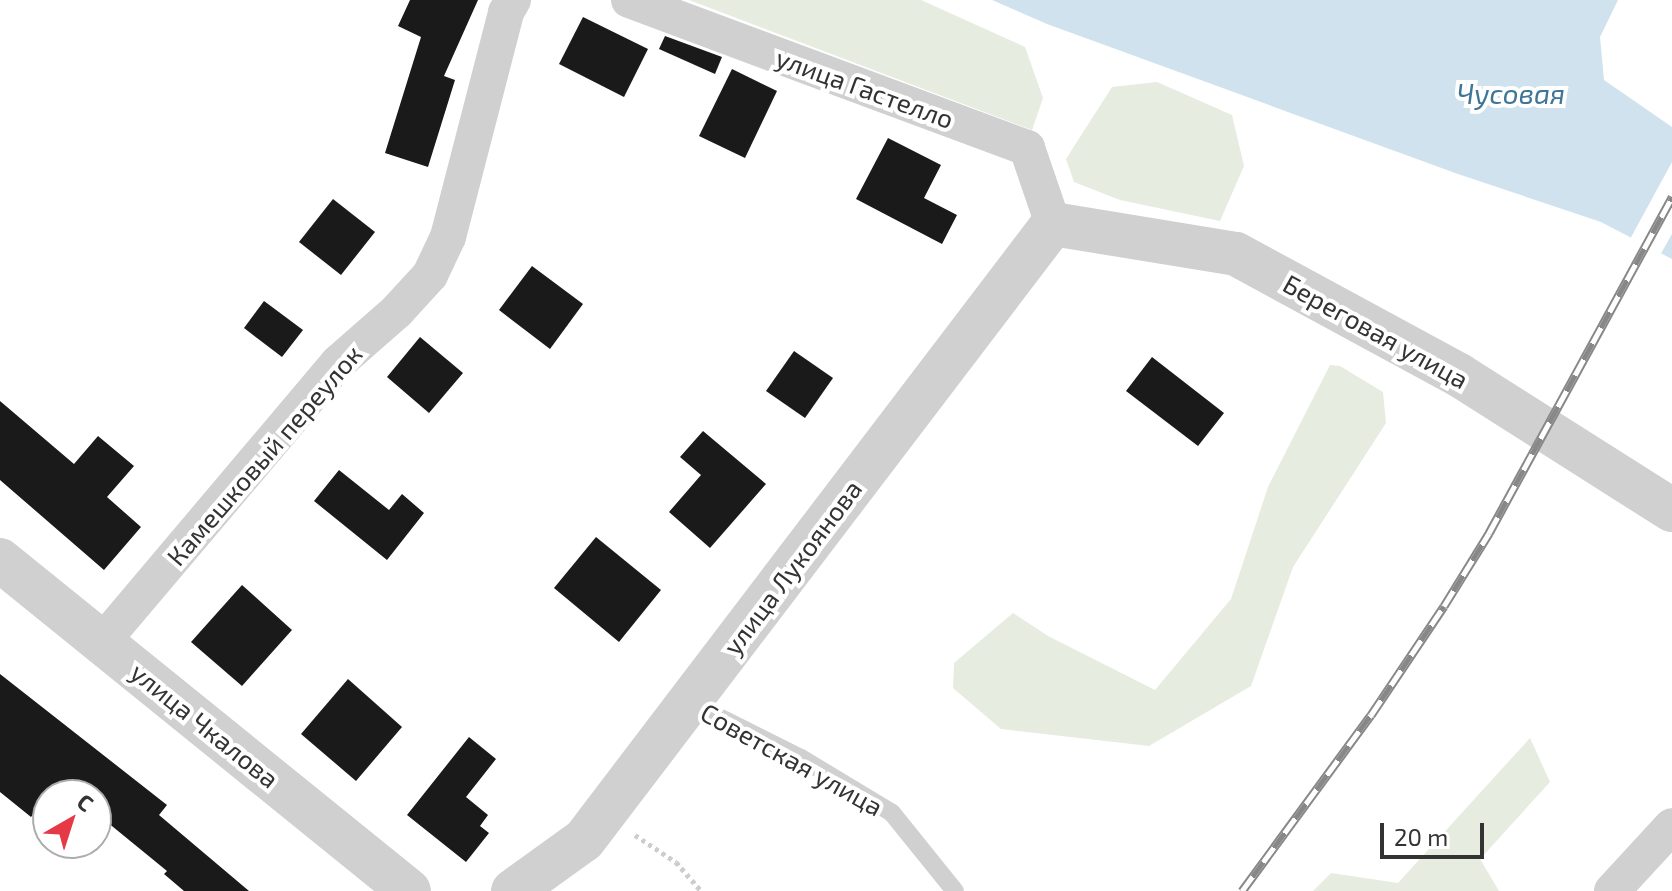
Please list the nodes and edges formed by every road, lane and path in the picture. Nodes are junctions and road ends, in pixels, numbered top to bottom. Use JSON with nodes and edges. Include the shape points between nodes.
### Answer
{"nodes":[{"id":1,"x":513,"y":0,"type":"edge"},
{"id":2,"x":629,"y":0,"type":"edge"},
{"id":3,"x":1053,"y":224,"type":"junction"},
{"id":4,"x":1672,"y":510,"type":"edge"},
{"id":5,"x":0,"y":560,"type":"edge"},
{"id":6,"x":103,"y":641,"type":"junction"},
{"id":7,"x":689,"y":702,"type":"junction"},
{"id":8,"x":603,"y":814,"type":"junction"},
{"id":9,"x":1672,"y":826,"type":"edge"},
{"id":10,"x":409,"y":891,"type":"edge"},
{"id":11,"x":513,"y":891,"type":"edge"},
{"id":12,"x":701,"y":891,"type":"edge"},
{"id":13,"x":955,"y":891,"type":"edge"},
{"id":14,"x":1612,"y":891,"type":"edge"}],
"edges":[{"from":1,"to":6,"type":"street","name":"Камешковый переулок","via":[[448,237],[430,275],[339,362]]},
{"from":2,"to":3,"type":"street","name":"улица Гастелло","via":[[1027,148]]},
{"from":3,"to":4,"type":"street","name":"Береговая улица","via":[[1236,254],[1459,375]]},
{"from":3,"to":7,"type":"street","name":"улица Лукоянова"},
{"from":5,"to":6,"type":"street","name":"улица Чкалова"},
{"from":6,"to":10,"type":"street","name":"улица Чкалова"},
{"from":7,"to":8,"type":"street","name":"улица Лукоянова"},
{"from":7,"to":13,"type":"lane","name":"Советская улица","via":[[801,758],[892,813]]},
{"from":8,"to":11,"type":"street","name":"улица Лукоянова","via":[[584,840]]},
{"from":8,"to":12,"type":"path","via":[[676,862]]},
{"from":9,"to":14,"type":"street"}]}
